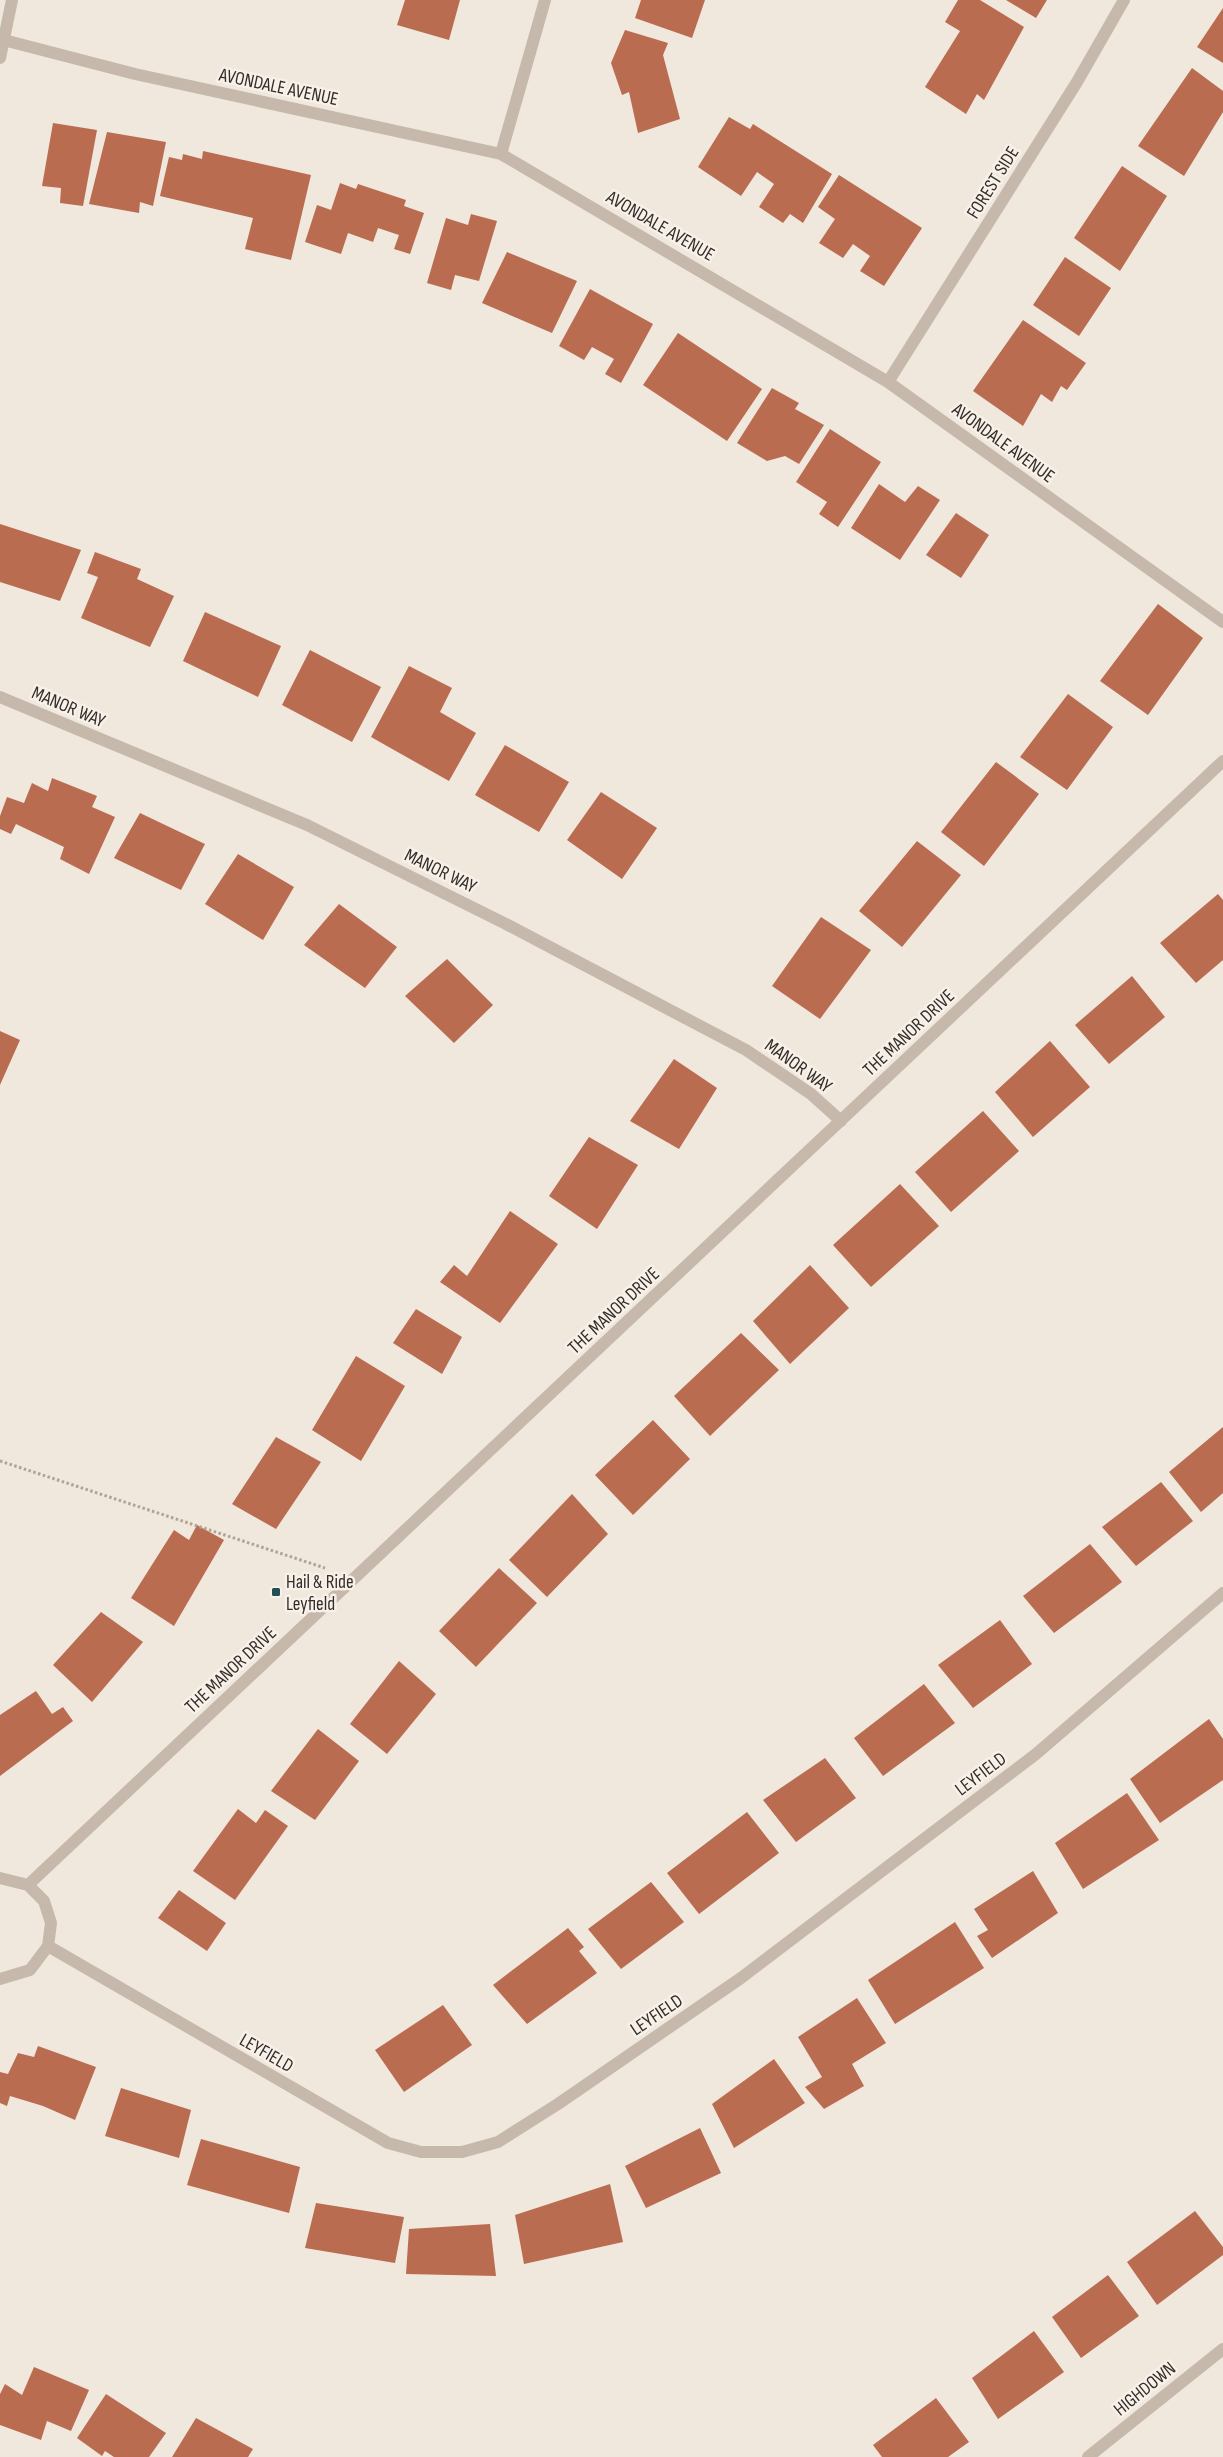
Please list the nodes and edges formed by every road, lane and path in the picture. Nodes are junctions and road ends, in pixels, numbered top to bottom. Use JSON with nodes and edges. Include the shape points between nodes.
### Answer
{"nodes":[{"id":1,"x":12,"y":0,"type":"edge"},
{"id":2,"x":545,"y":0,"type":"edge"},
{"id":3,"x":1124,"y":0,"type":"edge"},
{"id":4,"x":2,"y":40,"type":"edge"},
{"id":5,"x":0,"y":58,"type":"edge"},
{"id":6,"x":501,"y":154,"type":"junction"},
{"id":7,"x":888,"y":382,"type":"junction"},
{"id":8,"x":1223,"y":622,"type":"edge"},
{"id":9,"x":0,"y":697,"type":"edge"},
{"id":10,"x":1223,"y":761,"type":"edge"},
{"id":11,"x":841,"y":1122,"type":"junction"},
{"id":12,"x":0,"y":1461,"type":"edge"},
{"id":13,"x":354,"y":1578,"type":"junction"},
{"id":14,"x":1223,"y":1594,"type":"edge"},
{"id":15,"x":0,"y":1878,"type":"edge"},
{"id":16,"x":28,"y":1885,"type":"junction"},
{"id":17,"x":48,"y":1946,"type":"junction"},
{"id":18,"x":0,"y":1979,"type":"edge"},
{"id":19,"x":1223,"y":2349,"type":"edge"},
{"id":20,"x":1088,"y":2457,"type":"edge"}],
"edges":[{"from":1,"to":4,"type":"street"},
{"from":2,"to":6,"type":"street"},
{"from":3,"to":7,"type":"street","name":"FOREST SIDE","via":[[1077,82]]},
{"from":4,"to":5,"type":"street"},
{"from":4,"to":6,"type":"street","name":"AVONDALE AVENUE","via":[[135,74]]},
{"from":6,"to":7,"type":"street","name":"AVONDALE AVENUE"},
{"from":7,"to":8,"type":"street","name":"AVONDALE AVENUE"},
{"from":9,"to":11,"type":"street","name":"MANOR WAY","via":[[307,825],[504,923],[746,1050],[812,1094]]},
{"from":10,"to":11,"type":"street","name":"THE MANOR DRIVE"},
{"from":11,"to":13,"type":"street","name":"THE MANOR DRIVE"},
{"from":12,"to":13,"type":"path"},
{"from":13,"to":16,"type":"street","name":"THE MANOR DRIVE"},
{"from":14,"to":17,"type":"street","name":"LEYFIELD","via":[[1036,1754],[827,1914],[725,1989],[498,2142],[462,2152],[421,2152],[388,2143]]},
{"from":15,"to":16,"type":"street"},
{"from":16,"to":17,"type":"street","via":[[44,1901],[51,1923]]},
{"from":17,"to":18,"type":"street","via":[[30,1970]]},
{"from":19,"to":20,"type":"street","name":"HIGHDOWN"}]}
